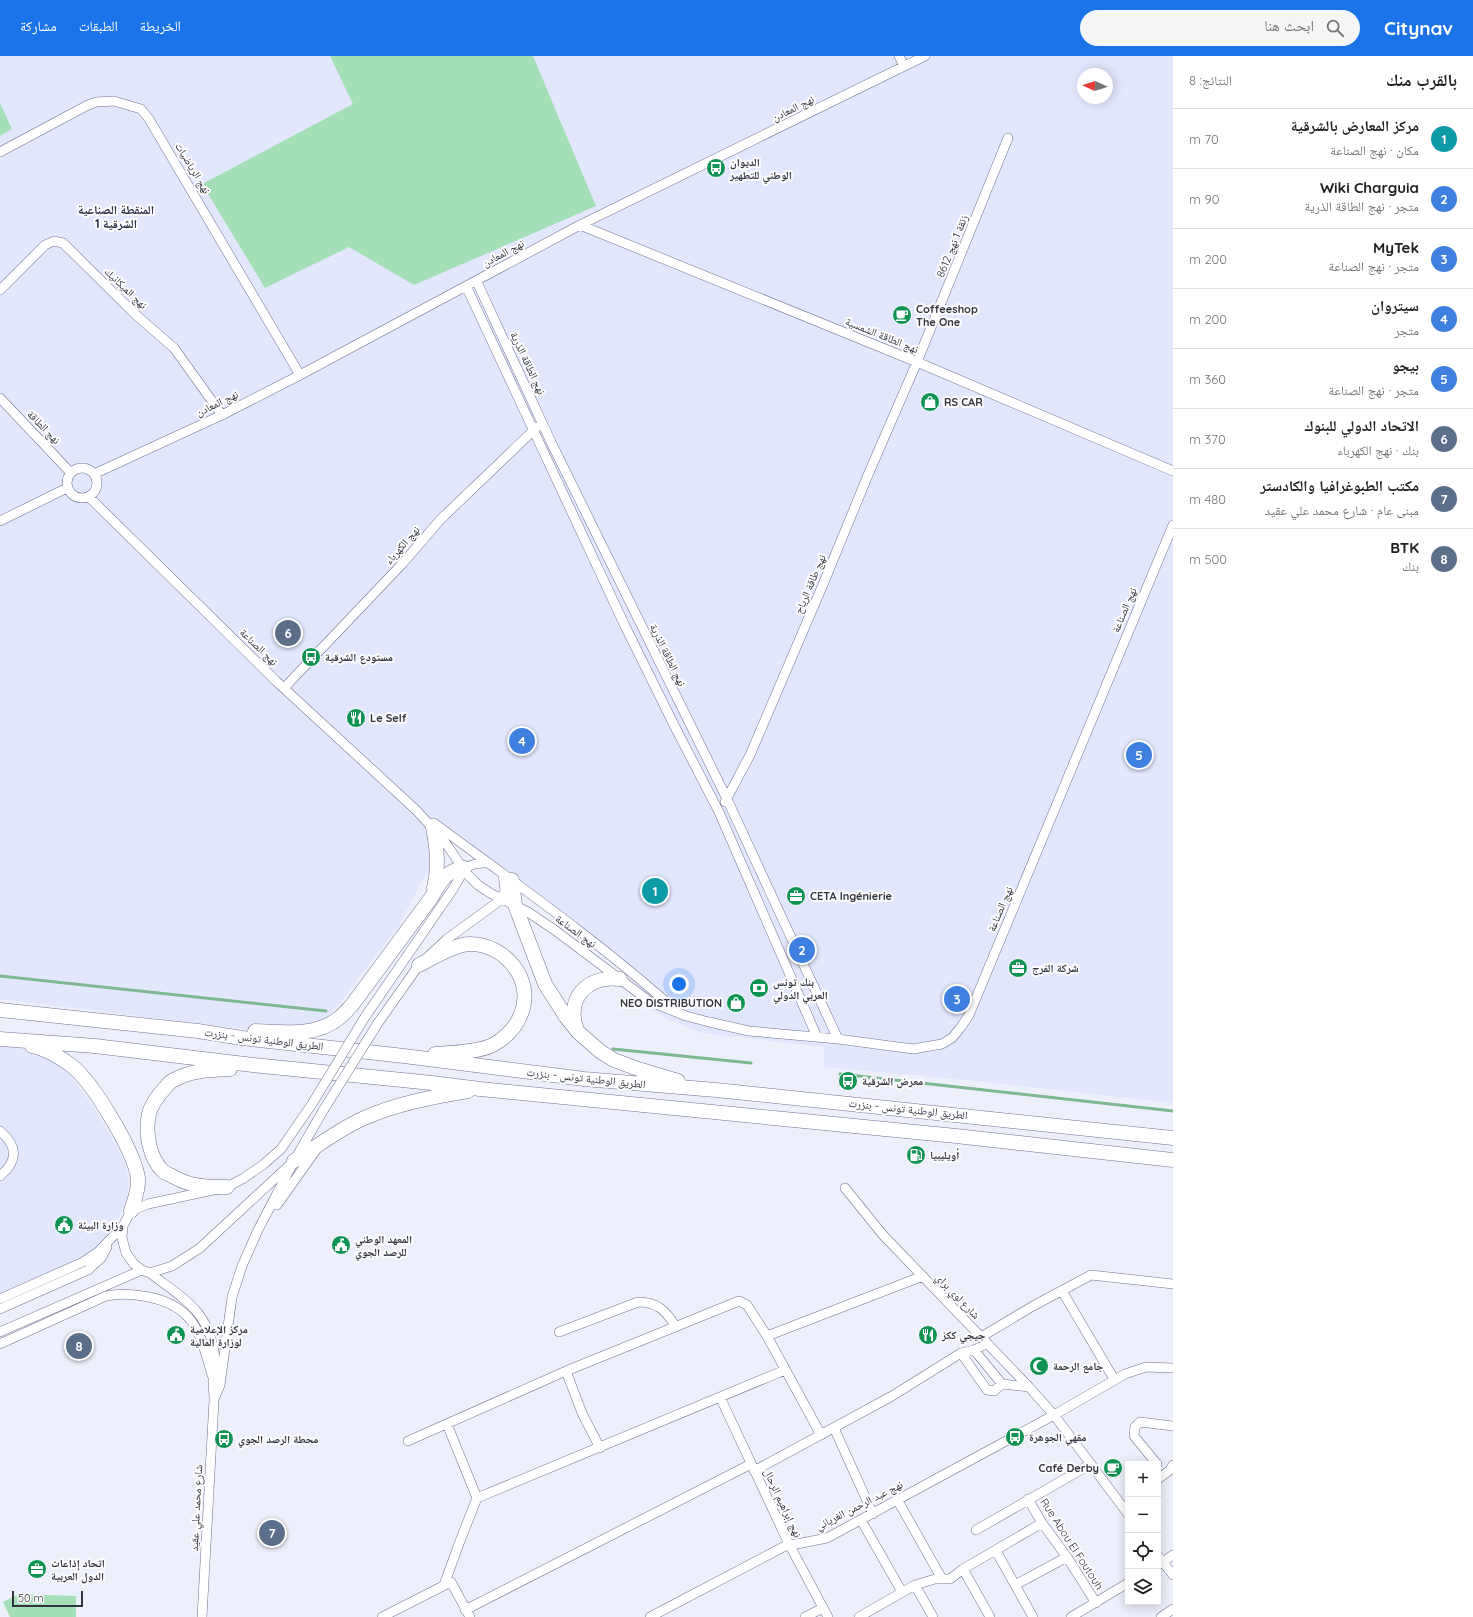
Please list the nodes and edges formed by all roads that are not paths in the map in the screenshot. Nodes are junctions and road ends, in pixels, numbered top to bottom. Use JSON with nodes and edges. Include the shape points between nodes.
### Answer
{"nodes":[{"id":1,"x":899,"y":56,"type":"edge"},
{"id":2,"x":925,"y":56,"type":"edge"},
{"id":3,"x":904,"y":66,"type":"junction"},
{"id":4,"x":1008,"y":138,"type":"dead end"},
{"id":5,"x":0,"y":152,"type":"edge"},
{"id":6,"x":580,"y":225,"type":"junction"},
{"id":7,"x":476,"y":282,"type":"junction"},
{"id":8,"x":466,"y":286,"type":"junction"},
{"id":9,"x":0,"y":290,"type":"edge"},
{"id":10,"x":917,"y":362,"type":"junction"},
{"id":11,"x":300,"y":375,"type":"junction"},
{"id":12,"x":0,"y":398,"type":"edge"},
{"id":13,"x":222,"y":415,"type":"junction"},
{"id":14,"x":542,"y":423,"type":"junction"},
{"id":15,"x":532,"y":430,"type":"junction"},
{"id":16,"x":1173,"y":471,"type":"edge"},
{"id":17,"x":70,"y":472,"type":"junction"},
{"id":18,"x":94,"y":474,"type":"junction"},
{"id":19,"x":67,"y":488,"type":"junction"},
{"id":20,"x":89,"y":497,"type":"junction"},
{"id":21,"x":0,"y":521,"type":"edge"},
{"id":22,"x":1173,"y":525,"type":"edge"},
{"id":23,"x":285,"y":688,"type":"junction"},
{"id":24,"x":727,"y":799,"type":"junction"},
{"id":25,"x":416,"y":810,"type":"junction"},
{"id":26,"x":719,"y":812,"type":"junction"},
{"id":27,"x":432,"y":827,"type":"junction"},
{"id":28,"x":488,"y":863,"type":"junction"},
{"id":29,"x":464,"y":868,"type":"junction"},
{"id":30,"x":507,"y":877,"type":"junction"},
{"id":31,"x":431,"y":898,"type":"junction"},
{"id":32,"x":502,"y":899,"type":"junction"},
{"id":33,"x":515,"y":905,"type":"junction"},
{"id":34,"x":420,"y":965,"type":"junction"},
{"id":35,"x":620,"y":979,"type":"junction"},
{"id":36,"x":0,"y":1010,"type":"edge"},
{"id":37,"x":676,"y":1011,"type":"junction"},
{"id":38,"x":198,"y":1031,"type":"junction"},
{"id":39,"x":578,"y":1032,"type":"junction"},
{"id":40,"x":817,"y":1037,"type":"junction"},
{"id":41,"x":0,"y":1039,"type":"edge"},
{"id":42,"x":838,"y":1039,"type":"junction"},
{"id":43,"x":404,"y":1056,"type":"junction"},
{"id":44,"x":253,"y":1065,"type":"junction"},
{"id":45,"x":480,"y":1089,"type":"junction"},
{"id":46,"x":716,"y":1090,"type":"junction"},
{"id":47,"x":0,"y":1131,"type":"edge"},
{"id":48,"x":1173,"y":1138,"type":"edge"},
{"id":49,"x":321,"y":1144,"type":"junction"},
{"id":50,"x":1173,"y":1160,"type":"edge"},
{"id":51,"x":294,"y":1161,"type":"junction"},
{"id":52,"x":0,"y":1176,"type":"edge"},
{"id":53,"x":227,"y":1188,"type":"junction"},
{"id":54,"x":845,"y":1188,"type":"dead end"},
{"id":55,"x":131,"y":1211,"type":"junction"},
{"id":56,"x":123,"y":1226,"type":"junction"},
{"id":57,"x":258,"y":1230,"type":"junction"},
{"id":58,"x":109,"y":1242,"type":"junction"},
{"id":59,"x":146,"y":1272,"type":"junction"},
{"id":60,"x":923,"y":1276,"type":"junction"},
{"id":61,"x":1173,"y":1284,"type":"edge"},
{"id":62,"x":1062,"y":1290,"type":"junction"},
{"id":63,"x":0,"y":1300,"type":"edge"},
{"id":64,"x":0,"y":1310,"type":"edge"},
{"id":65,"x":676,"y":1327,"type":"junction"},
{"id":66,"x":0,"y":1332,"type":"edge"},
{"id":67,"x":559,"y":1332,"type":"dead end"},
{"id":68,"x":767,"y":1336,"type":"junction"},
{"id":69,"x":983,"y":1340,"type":"junction"},
{"id":70,"x":0,"y":1344,"type":"edge"},
{"id":71,"x":974,"y":1350,"type":"junction"},
{"id":72,"x":961,"y":1353,"type":"junction"},
{"id":73,"x":1173,"y":1368,"type":"edge"},
{"id":74,"x":785,"y":1370,"type":"junction"},
{"id":75,"x":566,"y":1371,"type":"junction"},
{"id":76,"x":213,"y":1378,"type":"junction"},
{"id":77,"x":1114,"y":1379,"type":"junction"},
{"id":78,"x":1002,"y":1384,"type":"junction"},
{"id":79,"x":1029,"y":1387,"type":"junction"},
{"id":80,"x":720,"y":1397,"type":"junction"},
{"id":81,"x":214,"y":1400,"type":"junction"},
{"id":82,"x":1054,"y":1415,"type":"junction"},
{"id":83,"x":446,"y":1424,"type":"junction"},
{"id":84,"x":1173,"y":1426,"type":"edge"},
{"id":85,"x":834,"y":1428,"type":"junction"},
{"id":86,"x":820,"y":1435,"type":"junction"},
{"id":87,"x":408,"y":1441,"type":"dead end"},
{"id":88,"x":600,"y":1448,"type":"junction"},
{"id":89,"x":1155,"y":1461,"type":"edge"},
{"id":90,"x":1091,"y":1464,"type":"junction"},
{"id":91,"x":1173,"y":1465,"type":"edge"},
{"id":92,"x":753,"y":1468,"type":"junction"},
{"id":93,"x":1162,"y":1477,"type":"edge"},
{"id":94,"x":477,"y":1498,"type":"junction"},
{"id":95,"x":1028,"y":1499,"type":"junction"},
{"id":96,"x":898,"y":1500,"type":"junction"},
{"id":97,"x":1125,"y":1507,"type":"edge"},
{"id":98,"x":873,"y":1514,"type":"junction"},
{"id":99,"x":861,"y":1520,"type":"junction"},
{"id":100,"x":1042,"y":1523,"type":"junction"},
{"id":101,"x":976,"y":1530,"type":"dead end"},
{"id":102,"x":789,"y":1544,"type":"junction"},
{"id":103,"x":996,"y":1551,"type":"junction"},
{"id":104,"x":1173,"y":1555,"type":"edge"},
{"id":105,"x":1067,"y":1557,"type":"junction"},
{"id":106,"x":1161,"y":1561,"type":"edge"},
{"id":107,"x":1161,"y":1562,"type":"edge"},
{"id":108,"x":963,"y":1570,"type":"junction"},
{"id":109,"x":1173,"y":1575,"type":"edge"},
{"id":110,"x":942,"y":1579,"type":"junction"},
{"id":111,"x":444,"y":1585,"type":"junction"},
{"id":112,"x":915,"y":1585,"type":"junction"},
{"id":113,"x":1015,"y":1585,"type":"junction"},
{"id":114,"x":1125,"y":1585,"type":"edge"},
{"id":115,"x":902,"y":1592,"type":"junction"},
{"id":116,"x":1096,"y":1603,"type":"junction"},
{"id":117,"x":823,"y":1608,"type":"junction"},
{"id":118,"x":1173,"y":1609,"type":"edge"},
{"id":119,"x":468,"y":1613,"type":"edge"},
{"id":120,"x":875,"y":1613,"type":"edge"},
{"id":121,"x":202,"y":1617,"type":"edge"},
{"id":122,"x":382,"y":1617,"type":"edge"},
{"id":123,"x":650,"y":1617,"type":"edge"},
{"id":124,"x":804,"y":1617,"type":"edge"},
{"id":125,"x":828,"y":1617,"type":"edge"},
{"id":126,"x":859,"y":1617,"type":"edge"},
{"id":127,"x":933,"y":1617,"type":"edge"},
{"id":128,"x":990,"y":1617,"type":"edge"},
{"id":129,"x":1033,"y":1617,"type":"edge"},
{"id":130,"x":1071,"y":1617,"type":"edge"},
{"id":131,"x":1161,"y":1617,"type":"edge"}],
"edges":[{"from":1,"to":3,"type":"street"},
{"from":2,"to":3,"type":"street","name":"نهج المعادن"},
{"from":3,"to":6,"type":"street","name":"نهج المعادن"},
{"from":4,"to":10,"type":"street","name":"زنقة 1 نهج 8612"},
{"from":5,"to":11,"type":"street","name":"نهج الرياضيات","via":[[96,102],[114,101],[141,109],[166,146]]},
{"from":6,"to":7,"type":"street","name":"نهج المعادن"},
{"from":6,"to":10,"type":"street","name":"نهج الطاقة الشمسية"},
{"from":7,"to":8,"type":"street","name":"نهج المعادن"},
{"from":7,"to":14,"type":"street","name":"نهج الطاقة الذرية"},
{"from":8,"to":11,"type":"street","name":"نهج المعادن"},
{"from":8,"to":15,"type":"street"},
{"from":9,"to":13,"type":"street","name":"نهج الميكانيك","via":[[45,245],[54,241],[63,243],[136,315],[174,348]]},
{"from":10,"to":16,"type":"street","name":"نهج الطاقة الشمسية"},
{"from":10,"to":24,"type":"street","name":"نهج طاقة الرياح","via":[[750,755]]},
{"from":11,"to":13,"type":"street","name":"نهج المعادن"},
{"from":12,"to":17,"type":"street","name":"نهج الطاقة"},
{"from":13,"to":18,"type":"street","name":"نهج المعادن"},
{"from":14,"to":15,"type":"street","name":"نهج الكهرباء"},
{"from":14,"to":24,"type":"street","name":"نهج الطاقة الذرية"},
{"from":15,"to":23,"type":"street","name":"نهج الكهرباء","via":[[440,520]]},
{"from":15,"to":26,"type":"street","via":[[625,626]]},
{"from":17,"to":18,"type":"street","via":[[82,468]]},
{"from":17,"to":19,"type":"street","via":[[67,477]]},
{"from":18,"to":20,"type":"street","via":[[96,489]]},
{"from":19,"to":20,"type":"street","via":[[73,496]]},
{"from":19,"to":21,"type":"street"},
{"from":20,"to":23,"type":"street","name":"نهج الصناعة"},
{"from":22,"to":42,"type":"street","name":"نهج الصناعة","via":[[962,1027],[952,1038],[928,1048],[913,1049]]},
{"from":23,"to":25,"type":"street","name":"نهج الصناعة"},
{"from":24,"to":26,"type":"street","name":"نهج طاقة الرياح"},
{"from":24,"to":42,"type":"street","name":"نهج الطاقة الذرية"},
{"from":25,"to":27,"type":"street","name":"نهج الصناعة"},
{"from":25,"to":28,"type":"street","name":"نهج الصناعة"},
{"from":26,"to":40,"type":"street"},
{"from":27,"to":29,"type":"street","name":"نهج الصناعة"},
{"from":27,"to":31,"type":"highway","via":[[437,846],[437,873]]},
{"from":28,"to":29,"type":"street"},
{"from":28,"to":30,"type":"street","name":"نهج الصناعة"},
{"from":29,"to":31,"type":"highway","via":[[447,874]]},
{"from":29,"to":32,"type":"street","name":"نهج الصناعة","via":[[478,885]]},
{"from":29,"to":53,"type":"street","bridge":true,"via":[[453,889],[365,1017],[312,1104],[280,1148],[264,1164]]},
{"from":30,"to":32,"type":"street"},
{"from":30,"to":33,"type":"highway"},
{"from":30,"to":37,"type":"street","name":"نهج الصناعة","via":[[566,920]]},
{"from":31,"to":38,"type":"highway","via":[[352,1005],[327,1026],[302,1032]]},
{"from":32,"to":33,"type":"street","name":"نهج الصناعة"},
{"from":32,"to":34,"type":"street","via":[[447,939]]},
{"from":33,"to":35,"type":"street","name":"نهج الصناعة","via":[[556,931]]},
{"from":33,"to":39,"type":"highway","via":[[545,984]]},
{"from":34,"to":43,"type":"highway","via":[[469,944],[482,945],[503,955],[520,975],[524,1000],[522,1014],[512,1030],[491,1046]]},
{"from":34,"to":51,"type":"street","bridge":true,"via":[[378,1023]]},
{"from":35,"to":37,"type":"street","name":"نهج الصناعة","via":[[650,1001]]},
{"from":35,"to":39,"type":"highway","via":[[600,980],[590,984],[582,992],[573,1011]]},
{"from":36,"to":38,"type":"highway","name":"الطريق الوطنية تونس - بنزرت"},
{"from":37,"to":40,"type":"street","name":"نهج الصناعة","via":[[686,1016],[749,1031]]},
{"from":38,"to":43,"type":"highway","name":"الطريق الوطنية تونس - بنزرت"},
{"from":39,"to":46,"type":"highway","via":[[614,1060]]},
{"from":40,"to":42,"type":"street","name":"نهج الصناعة"},
{"from":41,"to":44,"type":"highway","name":"الطريق الوطنية تونس - بنزرت","via":[[95,1046]]},
{"from":41,"to":55,"type":"highway","via":[[40,1047],[72,1066],[96,1094],[134,1162],[138,1179]]},
{"from":43,"to":46,"type":"highway","name":"الطريق الوطنية تونس - بنزرت","via":[[584,1079]]},
{"from":44,"to":45,"type":"highway","name":"الطريق الوطنية تونس - بنزرت"},
{"from":44,"to":53,"type":"highway","via":[[190,1073],[172,1080],[160,1093],[149,1113],[149,1143],[154,1158],[163,1171],[190,1185]]},
{"from":45,"to":49,"type":"highway","via":[[400,1104],[346,1127]]},
{"from":45,"to":50,"type":"highway","name":"الطريق الوطنية تونس - بنزرت"},
{"from":46,"to":48,"type":"highway","name":"الطريق الوطنية تونس - بنزرت"},
{"from":47,"to":52,"type":"street","via":[[13,1144],[14,1153],[7,1171]]},
{"from":49,"to":51,"type":"highway"},
{"from":49,"to":57,"type":"street"},
{"from":51,"to":57,"type":"street"},
{"from":51,"to":59,"type":"street","via":[[200,1248],[172,1266]]},
{"from":53,"to":55,"type":"street","via":[[148,1204]]},
{"from":54,"to":60,"type":"street","name":"شارع لوي براي","via":[[883,1235]]},
{"from":55,"to":56,"type":"street"},
{"from":56,"to":58,"type":"street"},
{"from":56,"to":59,"type":"street","via":[[122,1238],[126,1253],[134,1264]]},
{"from":57,"to":81,"type":"street","via":[[232,1297],[220,1385]]},
{"from":58,"to":63,"type":"street","via":[[83,1262]]},
{"from":58,"to":64,"type":"street","via":[[101,1258],[88,1270]]},
{"from":59,"to":66,"type":"street"},
{"from":59,"to":76,"type":"street","via":[[200,1314],[212,1338],[215,1363]]},
{"from":60,"to":68,"type":"street"},
{"from":60,"to":69,"type":"street","name":"شارع لوي براي"},
{"from":61,"to":62,"type":"street","via":[[1091,1275]]},
{"from":62,"to":69,"type":"street"},
{"from":62,"to":77,"type":"street"},
{"from":65,"to":67,"type":"street","via":[[668,1314],[658,1306],[638,1302]]},
{"from":65,"to":68,"type":"street","via":[[739,1301],[747,1305]]},
{"from":65,"to":75,"type":"street"},
{"from":68,"to":74,"type":"street"},
{"from":69,"to":71,"type":"street"},
{"from":69,"to":79,"type":"street","name":"شارع لوي براي"},
{"from":70,"to":76,"type":"street","via":[[106,1296],[142,1295],[179,1308],[192,1321],[202,1340]]},
{"from":71,"to":72,"type":"street"},
{"from":71,"to":78,"type":"street"},
{"from":72,"to":78,"type":"street","via":[[987,1390],[994,1391]]},
{"from":72,"to":85,"type":"street"},
{"from":73,"to":77,"type":"street","name":"نهج عبد الرحمن الغرياني","via":[[1135,1370]]},
{"from":74,"to":80,"type":"street"},
{"from":74,"to":86,"type":"street"},
{"from":75,"to":83,"type":"street"},
{"from":75,"to":88,"type":"street","via":[[582,1413]]},
{"from":76,"to":81,"type":"street"},
{"from":77,"to":82,"type":"street","name":"نهج عبد الرحمن الغرياني"},
{"from":78,"to":79,"type":"street"},
{"from":79,"to":82,"type":"street","name":"شارع لوي براي"},
{"from":80,"to":88,"type":"street"},
{"from":80,"to":92,"type":"street","name":"نهج إبراهيم الرحال"},
{"from":81,"to":121,"type":"street","name":"شارع محمد علي عقيد"},
{"from":82,"to":90,"type":"street","name":"شارع لوي براي"},
{"from":82,"to":96,"type":"street","name":"نهج عبد الرحمن الغرياني"},
{"from":83,"to":87,"type":"street"},
{"from":83,"to":94,"type":"street"},
{"from":84,"to":89,"type":"street","via":[[1140,1422],[1135,1427],[1134,1436]]},
{"from":85,"to":86,"type":"street"},
{"from":85,"to":98,"type":"street"},
{"from":86,"to":92,"type":"street"},
{"from":88,"to":94,"type":"street"},
{"from":90,"to":95,"type":"street"},
{"from":90,"to":97,"type":"street","name":"شارع لوي براي"},
{"from":91,"to":93,"type":"street"},
{"from":92,"to":102,"type":"street","name":"نهج إبراهيم الرحال"},
{"from":92,"to":119,"type":"street"},
{"from":94,"to":111,"type":"street"},
{"from":95,"to":100,"type":"street","name":"Rue Abou El Foutouh"},
{"from":95,"to":101,"type":"street"},
{"from":96,"to":98,"type":"street","name":"نهج عبد الرحمن الغرياني"},
{"from":96,"to":110,"type":"street"},
{"from":98,"to":99,"type":"street","name":"نهج عبد الرحمن الغرياني"},
{"from":99,"to":102,"type":"street","name":"نهج عبد الرحمن الغرياني","via":[[827,1538]]},
{"from":99,"to":115,"type":"street"},
{"from":100,"to":103,"type":"street"},
{"from":100,"to":105,"type":"street","name":"Rue Abou El Foutouh"},
{"from":102,"to":117,"type":"street","name":"نهج إبراهيم الرحال"},
{"from":102,"to":123,"type":"street","name":"نهج عبد الرحمن الغرياني"},
{"from":103,"to":108,"type":"street"},
{"from":103,"to":113,"type":"street"},
{"from":104,"to":106,"type":"street"},
{"from":105,"to":113,"type":"street"},
{"from":105,"to":116,"type":"street","name":"Rue Abou El Foutouh"},
{"from":107,"to":109,"type":"street"},
{"from":108,"to":110,"type":"street","via":[[950,1579]]},
{"from":108,"to":128,"type":"street"},
{"from":110,"to":112,"type":"street"},
{"from":111,"to":119,"type":"street","via":[[451,1582]]},
{"from":111,"to":122,"type":"street"},
{"from":112,"to":115,"type":"street"},
{"from":112,"to":127,"type":"street"},
{"from":113,"to":129,"type":"street"},
{"from":114,"to":116,"type":"street"},
{"from":115,"to":120,"type":"street"},
{"from":116,"to":130,"type":"street"},
{"from":117,"to":124,"type":"street"},
{"from":117,"to":125,"type":"street","name":"نهج إبراهيم الرحال"},
{"from":118,"to":131,"type":"street"},
{"from":120,"to":126,"type":"street"}]}
